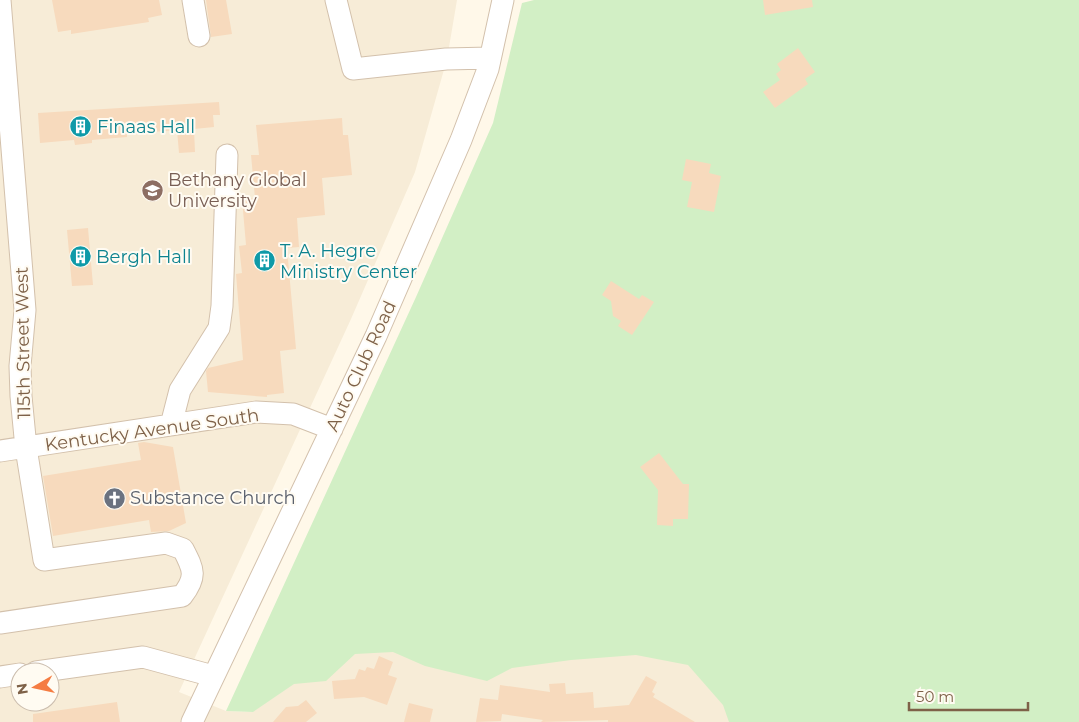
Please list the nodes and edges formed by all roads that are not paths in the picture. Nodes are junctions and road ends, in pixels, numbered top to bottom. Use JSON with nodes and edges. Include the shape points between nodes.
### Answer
{"nodes":[{"id":1,"x":0,"y":0,"type":"edge"},
{"id":2,"x":193,"y":0,"type":"edge"},
{"id":3,"x":336,"y":0,"type":"edge"},
{"id":4,"x":503,"y":0,"type":"edge"},
{"id":5,"x":199,"y":36,"type":"dead end"},
{"id":6,"x":490,"y":58,"type":"junction"},
{"id":7,"x":3,"y":89,"type":"edge"},
{"id":8,"x":227,"y":155,"type":"dead end"},
{"id":9,"x":171,"y":425,"type":"junction"},
{"id":10,"x":332,"y":429,"type":"junction"},
{"id":11,"x":26,"y":448,"type":"junction"},
{"id":12,"x":0,"y":451,"type":"edge"},
{"id":13,"x":0,"y":623,"type":"edge"},
{"id":14,"x":60,"y":669,"type":"edge"},
{"id":15,"x":213,"y":676,"type":"junction"},
{"id":16,"x":192,"y":722,"type":"edge"}],
"edges":[{"from":1,"to":7,"type":"street","name":"115th Street West"},
{"from":2,"to":5,"type":"street"},
{"from":3,"to":6,"type":"street","via":[[353,68]]},
{"from":4,"to":6,"type":"street","name":"Auto Club Road"},
{"from":6,"to":10,"type":"street","name":"Auto Club Road","via":[[461,140]]},
{"from":7,"to":11,"type":"street","name":"115th Street West","via":[[25,310],[20,366]]},
{"from":8,"to":9,"type":"street","via":[[222,306],[218,328],[180,390]]},
{"from":9,"to":10,"type":"street","name":"Kentucky Avenue South","via":[[256,412],[293,414]]},
{"from":9,"to":11,"type":"street","name":"Kentucky Avenue South"},
{"from":10,"to":15,"type":"street","name":"Auto Club Road"},
{"from":11,"to":12,"type":"street","name":"Kentucky Avenue South"},
{"from":11,"to":13,"type":"street","name":"115th Street West","via":[[44,560],[166,543],[183,549],[192,567],[192,584],[182,596]]},
{"from":14,"to":15,"type":"street","via":[[143,657]]},
{"from":15,"to":16,"type":"street","name":"Auto Club Road"}]}
